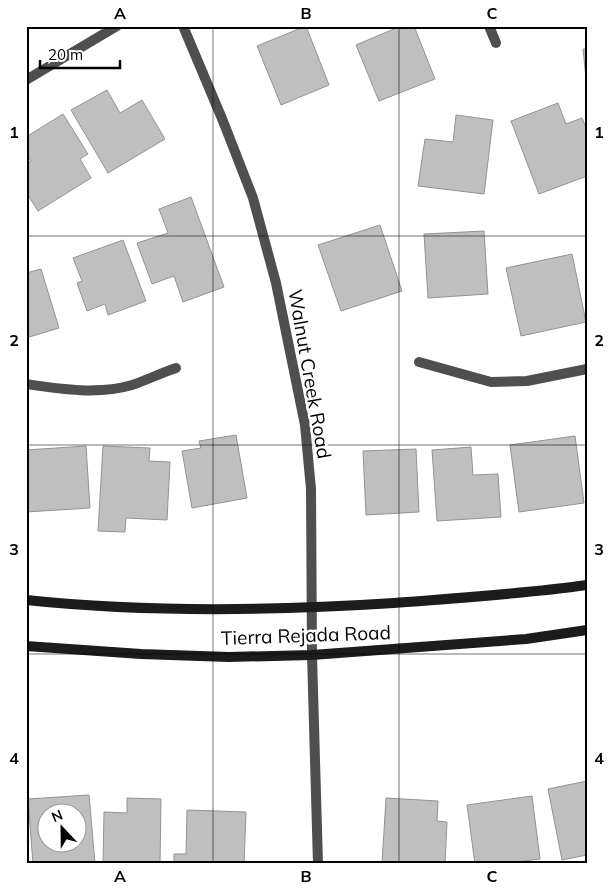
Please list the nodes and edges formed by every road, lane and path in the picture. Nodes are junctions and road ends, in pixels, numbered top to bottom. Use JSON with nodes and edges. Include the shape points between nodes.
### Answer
{"nodes":[{"id":1,"x":117,"y":26,"type":"edge"},
{"id":2,"x":182,"y":26,"type":"edge"},
{"id":3,"x":489,"y":26,"type":"edge"},
{"id":4,"x":496,"y":43,"type":"dead end"},
{"id":5,"x":26,"y":80,"type":"edge"},
{"id":6,"x":419,"y":362,"type":"dead end"},
{"id":7,"x":176,"y":368,"type":"dead end"},
{"id":8,"x":587,"y":369,"type":"edge"},
{"id":9,"x":26,"y":384,"type":"edge"},
{"id":10,"x":587,"y":584,"type":"edge"},
{"id":11,"x":26,"y":600,"type":"edge"},
{"id":12,"x":311,"y":609,"type":"junction"},
{"id":13,"x":587,"y":630,"type":"edge"},
{"id":14,"x":26,"y":646,"type":"edge"},
{"id":15,"x":312,"y":655,"type":"junction"},
{"id":16,"x":318,"y":864,"type":"edge"}],
"edges":[{"from":1,"to":5,"type":"street"},
{"from":2,"to":12,"type":"street","name":"Walnut Creek Road","via":[[253,198],[276,283],[305,425],[311,489]]},
{"from":3,"to":4,"type":"street"},
{"from":6,"to":8,"type":"street","via":[[491,382],[528,381]]},
{"from":7,"to":9,"type":"street","via":[[110,389],[69,391]]},
{"from":10,"to":12,"type":"main road","name":"Tierra Rejada Road","via":[[520,594]]},
{"from":11,"to":12,"type":"main road","name":"Tierra Rejada Road","via":[[150,609]]},
{"from":12,"to":15,"type":"street","name":"Walnut Creek Road"},
{"from":13,"to":15,"type":"main road","name":"Tierra Rejada Road","via":[[526,639]]},
{"from":14,"to":15,"type":"main road","name":"Tierra Rejada Road","via":[[150,655]]},
{"from":15,"to":16,"type":"street","name":"Walnut Creek Road"}]}
